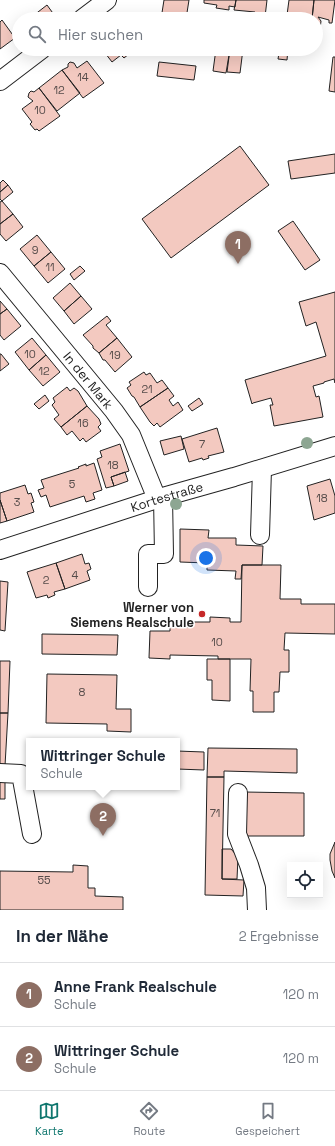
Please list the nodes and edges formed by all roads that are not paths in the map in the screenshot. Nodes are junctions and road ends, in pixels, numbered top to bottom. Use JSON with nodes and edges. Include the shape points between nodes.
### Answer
{"nodes":[{"id":1,"x":107,"y":0,"type":"edge"},
{"id":2,"x":91,"y":12,"type":"edge"},
{"id":3,"x":33,"y":56,"type":"edge"},
{"id":4,"x":0,"y":81,"type":"edge"},
{"id":5,"x":0,"y":273,"type":"edge"},
{"id":6,"x":335,"y":446,"type":"edge"},
{"id":7,"x":262,"y":469,"type":"junction"},
{"id":8,"x":160,"y":498,"type":"junction"},
{"id":9,"x":260,"y":535,"type":"dead end"},
{"id":10,"x":0,"y":550,"type":"edge"},
{"id":11,"x":148,"y":587,"type":"dead end"},
{"id":12,"x":0,"y":774,"type":"edge"},
{"id":13,"x":238,"y":793,"type":"dead end"},
{"id":14,"x":32,"y":834,"type":"dead end"},
{"id":15,"x":257,"y":910,"type":"edge"}],
"edges":[{"from":1,"to":2,"type":"street"},
{"from":3,"to":4,"type":"street"},
{"from":5,"to":8,"type":"street","name":"In der Mark","via":[[114,411],[131,435]]},
{"from":6,"to":7,"type":"street","name":"Kortestraße"},
{"from":7,"to":8,"type":"street","name":"Kortestraße"},
{"from":7,"to":9,"type":"street"},
{"from":8,"to":10,"type":"street","name":"Kortestraße"},
{"from":8,"to":11,"type":"street","via":[[164,554],[148,554]]},
{"from":12,"to":14,"type":"street","via":[[21,774]]},
{"from":13,"to":15,"type":"street","via":[[237,834],[256,888]]}]}
